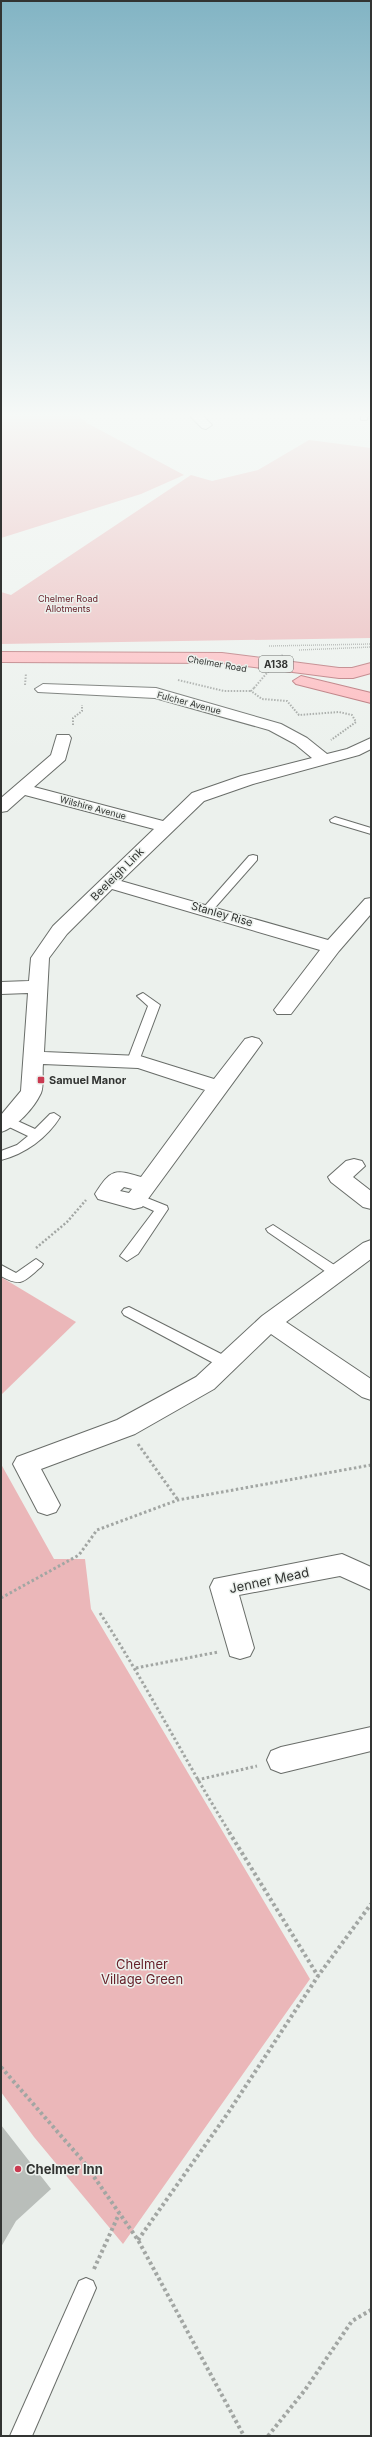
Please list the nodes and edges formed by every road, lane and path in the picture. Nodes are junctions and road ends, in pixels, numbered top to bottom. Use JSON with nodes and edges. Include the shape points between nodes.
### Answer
{"nodes":[{"id":1,"x":371,"y":647,"type":"edge"},
{"id":2,"x":297,"y":650,"type":"dead end"},
{"id":3,"x":290,"y":651,"type":"dead end"},
{"id":4,"x":1,"y":657,"type":"edge"},
{"id":5,"x":180,"y":658,"type":"junction"},
{"id":6,"x":252,"y":662,"type":"junction"},
{"id":7,"x":371,"y":668,"type":"edge"},
{"id":8,"x":371,"y":676,"type":"edge"},
{"id":9,"x":43,"y":689,"type":"dead end"},
{"id":10,"x":81,"y":690,"type":"junction"},
{"id":11,"x":371,"y":698,"type":"edge"},
{"id":12,"x":63,"y":738,"type":"joint"},
{"id":13,"x":371,"y":743,"type":"edge"},
{"id":14,"x":324,"y":751,"type":"junction"},
{"id":15,"x":22,"y":789,"type":"junction"},
{"id":16,"x":1,"y":807,"type":"edge"},
{"id":17,"x":335,"y":820,"type":"dead end"},
{"id":18,"x":165,"y":827,"type":"junction"},
{"id":19,"x":371,"y":831,"type":"edge"},
{"id":20,"x":253,"y":858,"type":"dead end"},
{"id":21,"x":110,"y":882,"type":"junction"},
{"id":22,"x":371,"y":903,"type":"edge"},
{"id":23,"x":208,"y":910,"type":"junction"},
{"id":24,"x":332,"y":947,"type":"junction"},
{"id":25,"x":37,"y":987,"type":"junction"},
{"id":26,"x":1,"y":988,"type":"edge"},
{"id":27,"x":143,"y":996,"type":"dead end"},
{"id":28,"x":284,"y":1010,"type":"dead end"},
{"id":29,"x":252,"y":1043,"type":"dead end"},
{"id":30,"x":35,"y":1058,"type":"junction"},
{"id":31,"x":133,"y":1061,"type":"junction"},
{"id":32,"x":218,"y":1087,"type":"junction"},
{"id":33,"x":54,"y":1117,"type":"dead end"},
{"id":34,"x":4,"y":1123,"type":"edge"},
{"id":35,"x":37,"y":1135,"type":"junction"},
{"id":36,"x":1,"y":1156,"type":"edge"},
{"id":37,"x":354,"y":1166,"type":"dead end"},
{"id":38,"x":141,"y":1192,"type":"junction"},
{"id":39,"x":106,"y":1194,"type":"joint"},
{"id":40,"x":371,"y":1202,"type":"edge"},
{"id":41,"x":273,"y":1229,"type":"dead end"},
{"id":42,"x":371,"y":1248,"type":"edge"},
{"id":43,"x":127,"y":1256,"type":"dead end"},
{"id":44,"x":36,"y":1264,"type":"dead end"},
{"id":45,"x":3,"y":1271,"type":"edge"},
{"id":46,"x":337,"y":1273,"type":"junction"},
{"id":47,"x":129,"y":1312,"type":"dead end"},
{"id":48,"x":270,"y":1322,"type":"junction"},
{"id":49,"x":226,"y":1363,"type":"junction"},
{"id":50,"x":371,"y":1391,"type":"edge"},
{"id":51,"x":126,"y":1428,"type":"junction"},
{"id":52,"x":371,"y":1465,"type":"edge"},
{"id":53,"x":178,"y":1500,"type":"junction"},
{"id":54,"x":47,"y":1505,"type":"dead end"},
{"id":55,"x":371,"y":1579,"type":"edge"},
{"id":56,"x":1,"y":1598,"type":"edge"},
{"id":57,"x":100,"y":1613,"type":"dead end"},
{"id":58,"x":240,"y":1648,"type":"joint"},
{"id":59,"x":136,"y":1668,"type":"junction"},
{"id":60,"x":371,"y":1739,"type":"edge"},
{"id":61,"x":281,"y":1760,"type":"joint"},
{"id":62,"x":198,"y":1780,"type":"junction"},
{"id":63,"x":371,"y":1904,"type":"edge"},
{"id":64,"x":318,"y":1976,"type":"junction"},
{"id":65,"x":1,"y":2067,"type":"edge"},
{"id":66,"x":119,"y":2213,"type":"junction"},
{"id":67,"x":138,"y":2240,"type":"junction"},
{"id":68,"x":86,"y":2288,"type":"joint"},
{"id":69,"x":371,"y":2310,"type":"edge"},
{"id":70,"x":21,"y":2436,"type":"edge"},
{"id":71,"x":244,"y":2436,"type":"edge"},
{"id":72,"x":268,"y":2436,"type":"edge"}],
"edges":[{"from":1,"to":2,"type":"path"},
{"from":3,"to":14,"type":"path","bridge":true,"via":[[283,654],[251,691],[260,698],[287,701],[299,715],[317,716],[335,710],[344,711],[354,718],[356,722],[352,727]]},
{"from":4,"to":5,"type":"main road","name":"Chelmer Road","number":"A138"},
{"from":5,"to":6,"type":"main road","name":"Chelmer Road","number":"A138","via":[[222,658]]},
{"from":5,"to":11,"type":"main road","name":"Chelmer Road","number":"A138","via":[[282,677]]},
{"from":6,"to":7,"type":"main road","name":"Chelmer Road","number":"A138","via":[[339,673],[353,673]]},
{"from":6,"to":8,"type":"main road","name":"Chelmer Road","number":"A138","via":[[335,679],[352,680]]},
{"from":9,"to":10,"type":"street","name":"Fulcher Avenue"},
{"from":10,"to":12,"type":"path","via":[[82,711],[73,718],[72,733]]},
{"from":10,"to":14,"type":"street","name":"Fulcher Avenue","via":[[156,693],[275,727]]},
{"from":12,"to":15,"type":"street","via":[[59,756]]},
{"from":13,"to":14,"type":"street","name":"Beeleigh Link","via":[[353,752]]},
{"from":14,"to":18,"type":"street","name":"Beeleigh Link","via":[[198,796]]},
{"from":15,"to":16,"type":"street"},
{"from":15,"to":18,"type":"street","name":"Wilshire Avenue"},
{"from":17,"to":19,"type":"lane"},
{"from":18,"to":21,"type":"street","name":"Beeleigh Link"},
{"from":20,"to":23,"type":"lane"},
{"from":21,"to":23,"type":"street","name":"Stanley Rise"},
{"from":21,"to":25,"type":"street","name":"Beeleigh Link","via":[[60,930],[40,958]]},
{"from":22,"to":24,"type":"street"},
{"from":23,"to":24,"type":"street","name":"Stanley Rise"},
{"from":24,"to":28,"type":"street"},
{"from":25,"to":26,"type":"street"},
{"from":25,"to":30,"type":"street","name":"Beeleigh Link"},
{"from":27,"to":31,"type":"lane","via":[[154,1006]]},
{"from":29,"to":32,"type":"street"},
{"from":30,"to":31,"type":"street"},
{"from":30,"to":34,"type":"street","name":"Beeleigh Link","via":[[31,1092],[13,1116]]},
{"from":31,"to":32,"type":"street"},
{"from":32,"to":38,"type":"street"},
{"from":33,"to":35,"type":"lane"},
{"from":34,"to":35,"type":"lane"},
{"from":35,"to":36,"type":"lane","via":[[21,1148]]},
{"from":37,"to":40,"type":"street","via":[[339,1177]]},
{"from":38,"to":39,"type":"street","via":[[119,1178]]},
{"from":38,"to":43,"type":"lane","via":[[162,1209]]},
{"from":39,"to":45,"type":"path","via":[[86,1200],[67,1222]]},
{"from":41,"to":46,"type":"lane"},
{"from":42,"to":46,"type":"street"},
{"from":44,"to":45,"type":"lane","via":[[16,1279]]},
{"from":46,"to":48,"type":"street"},
{"from":47,"to":49,"type":"lane"},
{"from":48,"to":49,"type":"street"},
{"from":48,"to":50,"type":"street"},
{"from":49,"to":51,"type":"street","via":[[205,1383]]},
{"from":51,"to":53,"type":"path"},
{"from":51,"to":54,"type":"street","via":[[26,1464]]},
{"from":52,"to":53,"type":"path"},
{"from":53,"to":56,"type":"path","via":[[98,1530],[79,1555]]},
{"from":55,"to":58,"type":"street","name":"Jenner Mead","via":[[342,1565],[223,1587]]},
{"from":57,"to":59,"type":"path"},
{"from":58,"to":59,"type":"path"},
{"from":59,"to":62,"type":"path"},
{"from":60,"to":61,"type":"street"},
{"from":61,"to":62,"type":"path"},
{"from":62,"to":64,"type":"path"},
{"from":63,"to":64,"type":"path"},
{"from":64,"to":67,"type":"path","via":[[228,2113]]},
{"from":65,"to":66,"type":"path","via":[[83,2161]]},
{"from":66,"to":67,"type":"path"},
{"from":66,"to":68,"type":"path"},
{"from":67,"to":71,"type":"path"},
{"from":68,"to":70,"type":"lane"},
{"from":69,"to":72,"type":"path","via":[[352,2321],[305,2390]]}]}
